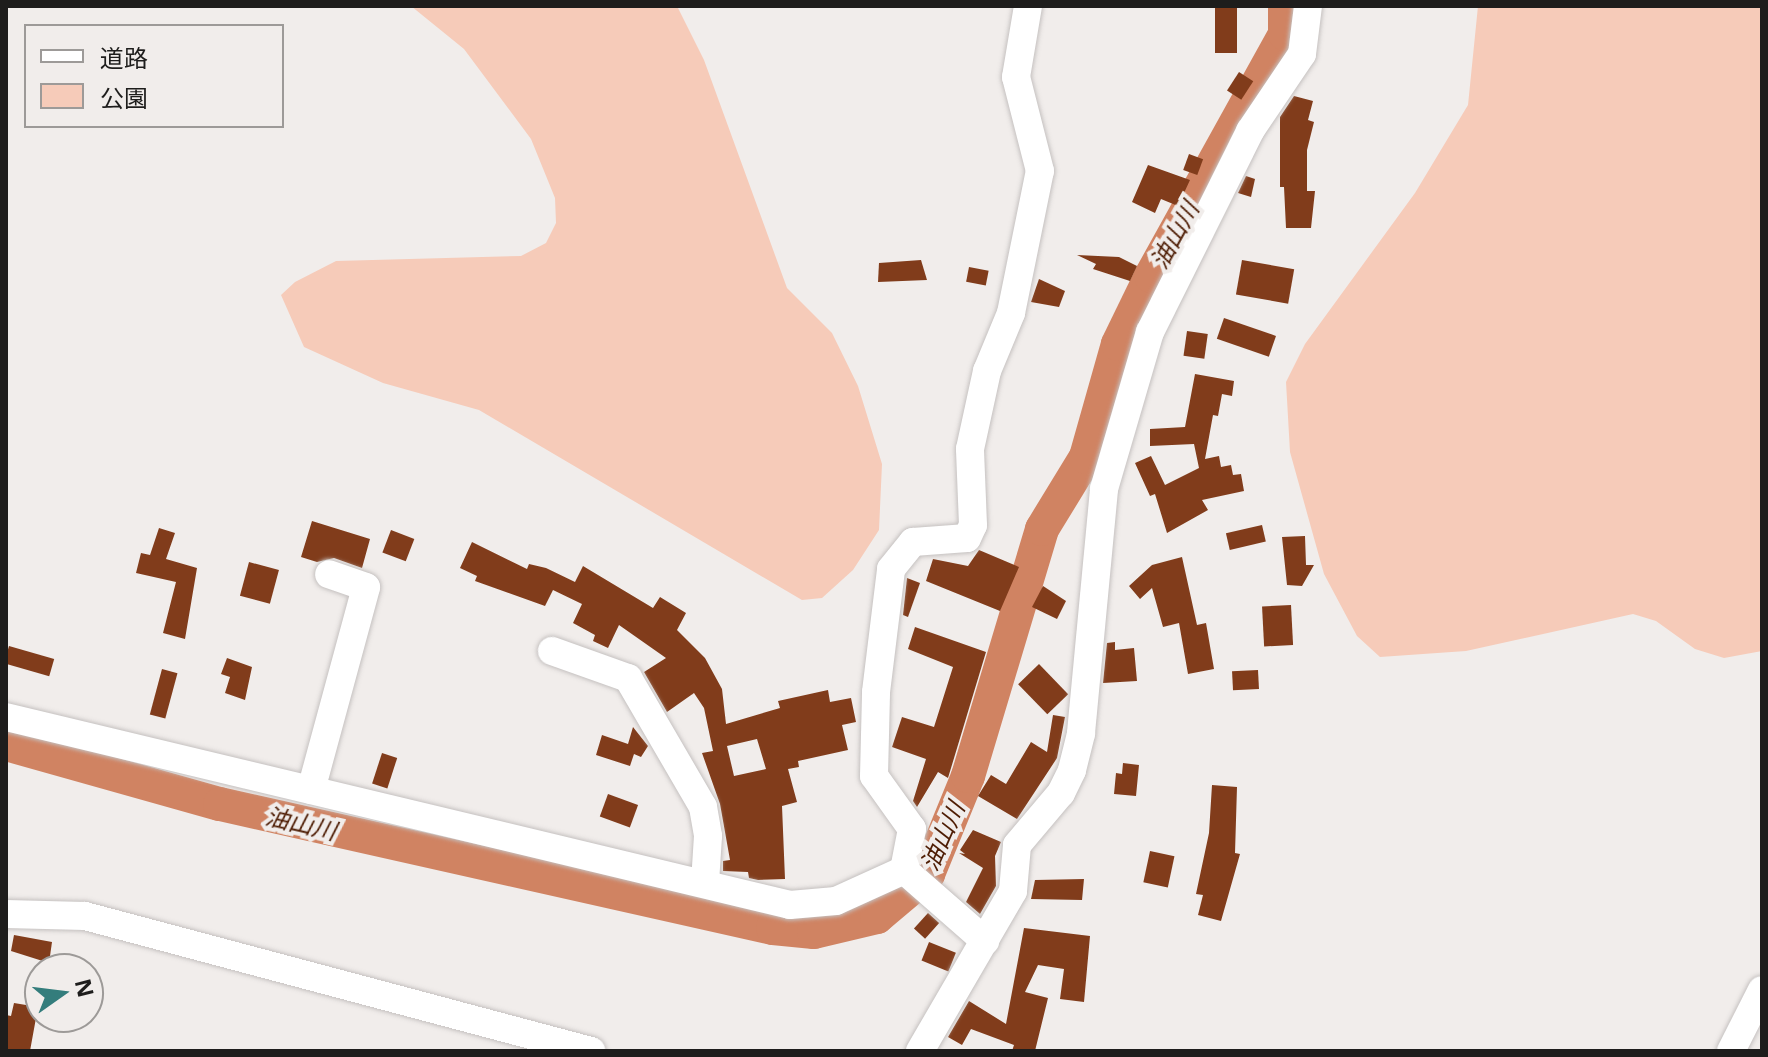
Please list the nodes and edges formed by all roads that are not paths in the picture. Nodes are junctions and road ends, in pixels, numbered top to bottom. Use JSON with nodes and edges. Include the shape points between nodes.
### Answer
{"nodes":[{"id":1,"x":1028,"y":6,"type":"edge"},
{"id":2,"x":1308,"y":6,"type":"edge"},
{"id":3,"x":329,"y":574,"type":"dead end"},
{"id":4,"x":552,"y":651,"type":"dead end"},
{"id":5,"x":6,"y":717,"type":"edge"},
{"id":6,"x":311,"y":790,"type":"junction"},
{"id":7,"x":904,"y":870,"type":"junction"},
{"id":8,"x":705,"y":883,"type":"junction"},
{"id":9,"x":6,"y":914,"type":"edge"},
{"id":10,"x":985,"y":941,"type":"junction"},
{"id":11,"x":1762,"y":990,"type":"edge"},
{"id":12,"x":518,"y":1042,"type":"edge"},
{"id":13,"x":591,"y":1051,"type":"edge"},
{"id":14,"x":920,"y":1051,"type":"edge"},
{"id":15,"x":1731,"y":1051,"type":"edge"}],
"edges":[{"from":1,"to":7,"type":"street","via":[[1016,77],[1040,171],[1011,313],[987,371],[970,449],[973,525],[967,538],[913,542],[891,569],[876,692],[874,776],[912,829]]},
{"from":2,"to":10,"type":"street","via":[[1302,54],[1250,131],[1150,332],[1104,489],[1081,733],[1072,770],[1061,793],[1017,845],[1013,891]]},
{"from":3,"to":6,"type":"street","via":[[366,587]]},
{"from":4,"to":8,"type":"street","via":[[628,678],[703,807],[708,836]]},
{"from":5,"to":6,"type":"street"},
{"from":6,"to":8,"type":"street"},
{"from":7,"to":8,"type":"street","via":[[836,901],[790,905]]},
{"from":7,"to":10,"type":"street"},
{"from":9,"to":12,"type":"street","via":[[85,916]]},
{"from":10,"to":14,"type":"street"},
{"from":11,"to":15,"type":"street"},
{"from":12,"to":13,"type":"street"}]}
